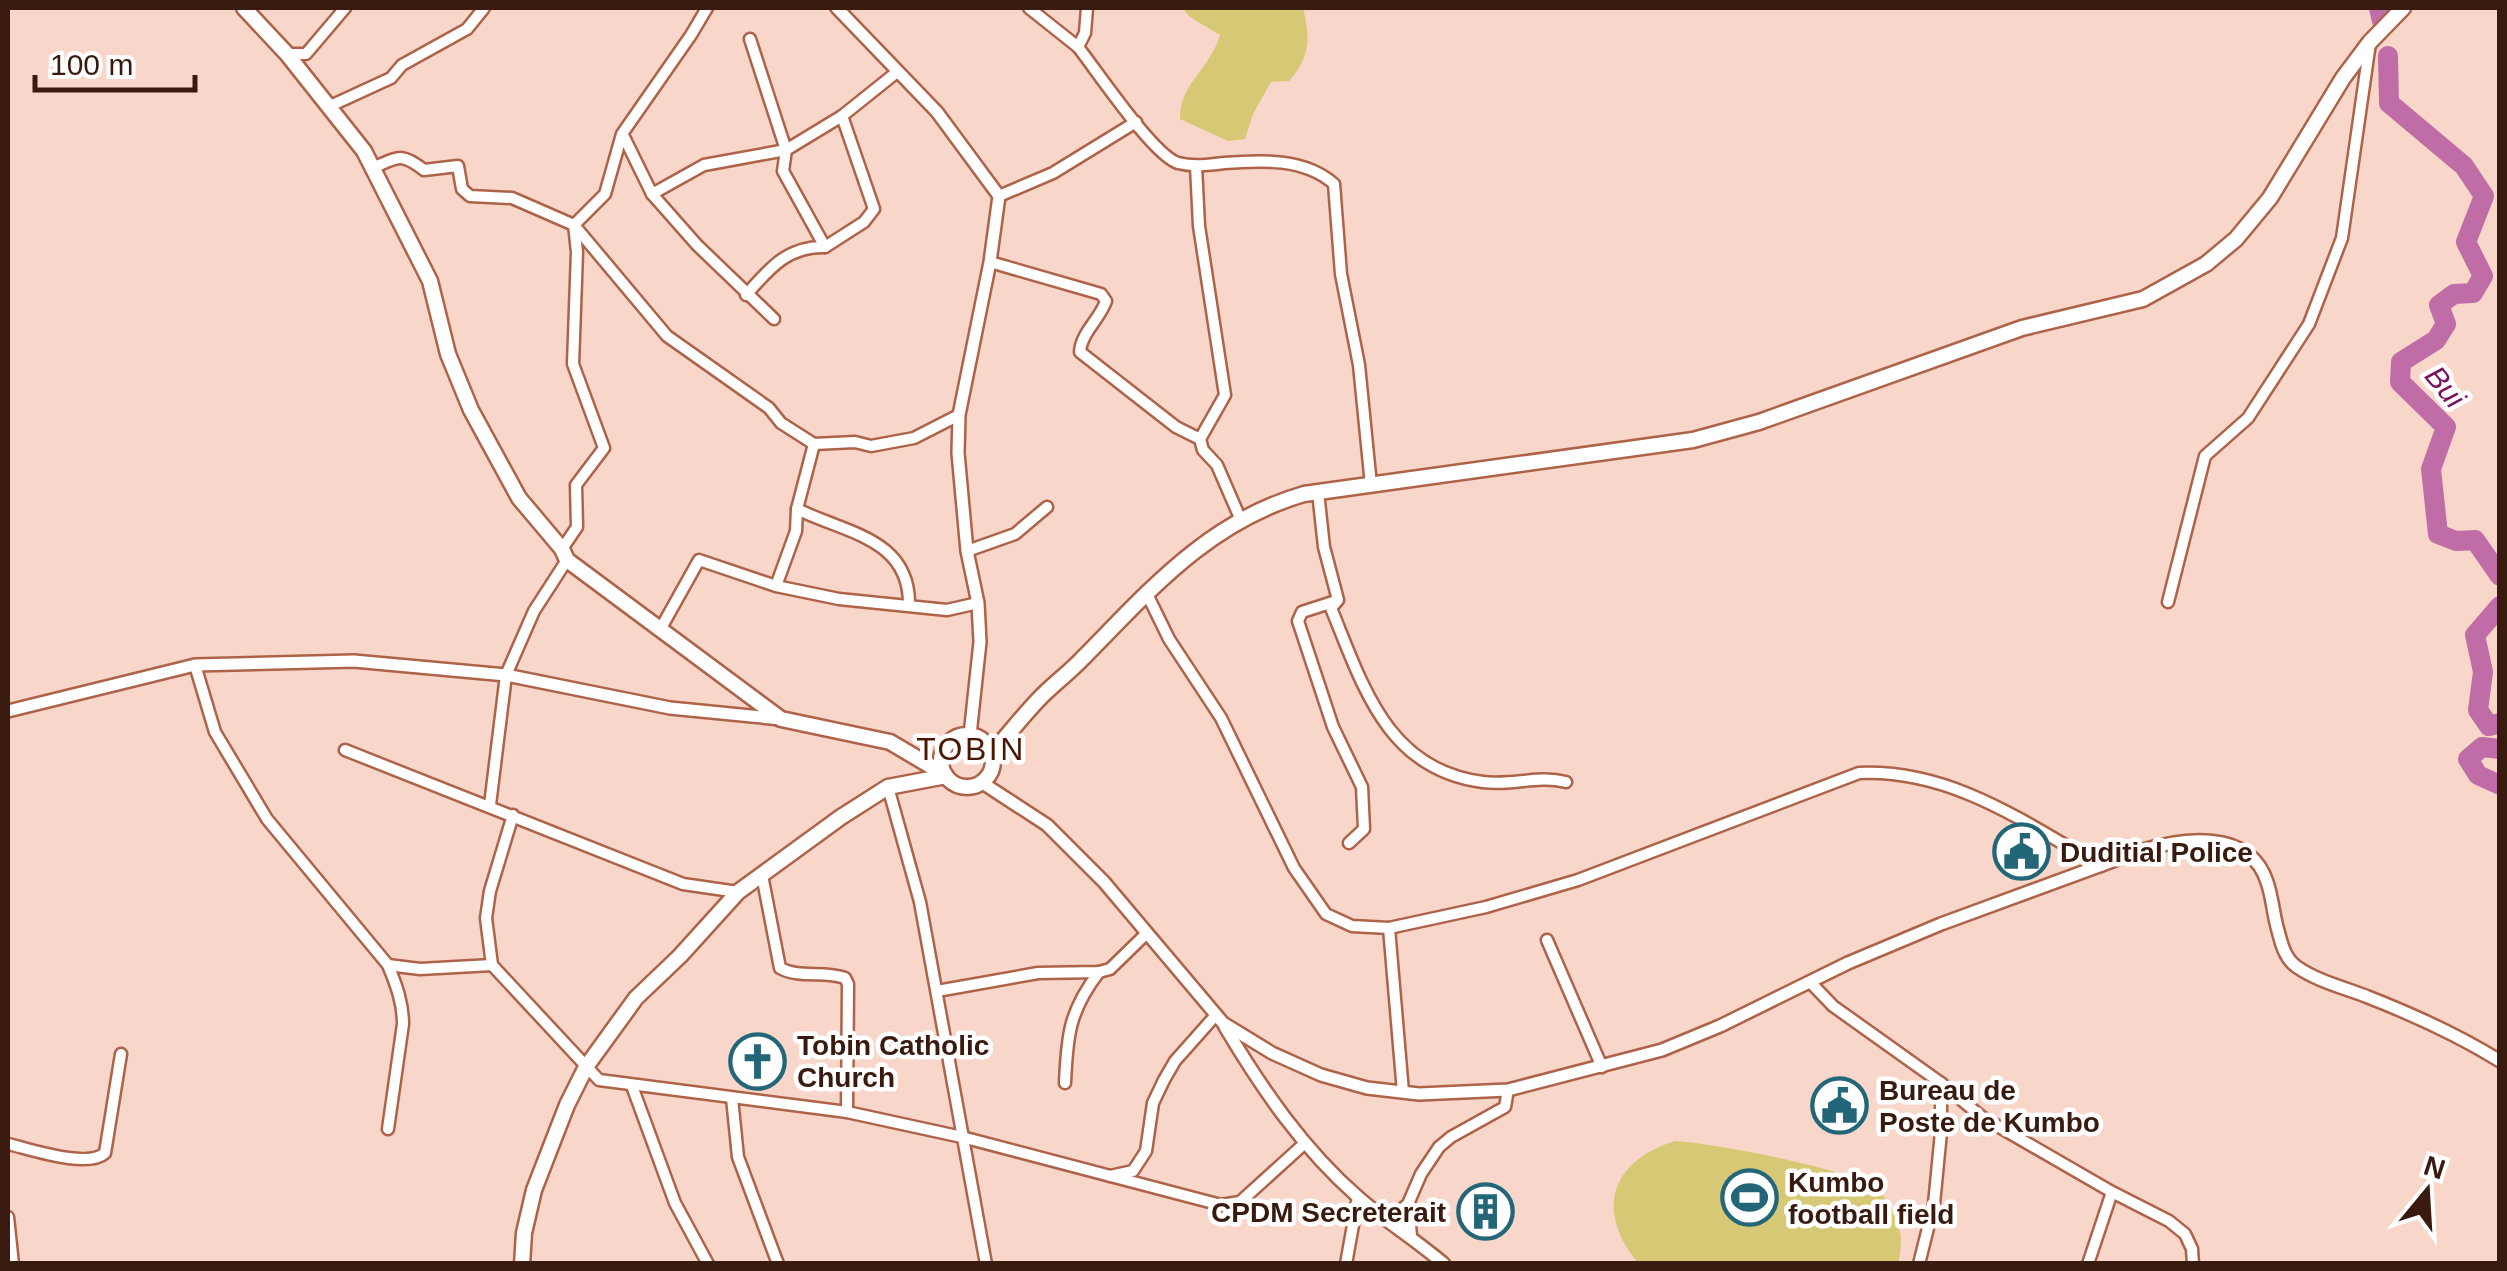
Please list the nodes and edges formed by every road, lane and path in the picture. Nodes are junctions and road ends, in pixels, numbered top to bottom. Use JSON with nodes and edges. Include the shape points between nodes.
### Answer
{"nodes":[{"id":1,"x":244,"y":8,"type":"edge"},
{"id":2,"x":345,"y":8,"type":"edge"},
{"id":3,"x":484,"y":8,"type":"edge"},
{"id":4,"x":707,"y":8,"type":"edge"},
{"id":5,"x":837,"y":8,"type":"edge"},
{"id":6,"x":1029,"y":8,"type":"edge"},
{"id":7,"x":1087,"y":8,"type":"edge"},
{"id":8,"x":2403,"y":8,"type":"edge"},
{"id":9,"x":750,"y":39,"type":"dead end"},
{"id":10,"x":2370,"y":42,"type":"junction"},
{"id":11,"x":1078,"y":46,"type":"junction"},
{"id":12,"x":287,"y":54,"type":"junction"},
{"id":13,"x":897,"y":72,"type":"junction"},
{"id":14,"x":328,"y":107,"type":"junction"},
{"id":15,"x":842,"y":116,"type":"junction"},
{"id":16,"x":1136,"y":122,"type":"junction"},
{"id":17,"x":622,"y":134,"type":"junction"},
{"id":18,"x":786,"y":150,"type":"junction"},
{"id":19,"x":1196,"y":166,"type":"junction"},
{"id":20,"x":372,"y":168,"type":"junction"},
{"id":21,"x":652,"y":194,"type":"junction"},
{"id":22,"x":999,"y":196,"type":"junction"},
{"id":23,"x":574,"y":225,"type":"junction"},
{"id":24,"x":825,"y":247,"type":"junction"},
{"id":25,"x":990,"y":262,"type":"junction"},
{"id":26,"x":746,"y":296,"type":"junction"},
{"id":27,"x":774,"y":319,"type":"dead end"},
{"id":28,"x":959,"y":415,"type":"junction"},
{"id":29,"x":1200,"y":439,"type":"junction"},
{"id":30,"x":814,"y":444,"type":"junction"},
{"id":31,"x":1371,"y":485,"type":"junction"},
{"id":32,"x":1318,"y":492,"type":"junction"},
{"id":33,"x":1047,"y":507,"type":"dead end"},
{"id":34,"x":797,"y":510,"type":"junction"},
{"id":35,"x":1240,"y":518,"type":"junction"},
{"id":36,"x":967,"y":551,"type":"junction"},
{"id":37,"x":564,"y":554,"type":"junction"},
{"id":38,"x":776,"y":586,"type":"junction"},
{"id":39,"x":1146,"y":592,"type":"junction"},
{"id":40,"x":1338,"y":600,"type":"junction"},
{"id":41,"x":2168,"y":602,"type":"dead end"},
{"id":42,"x":978,"y":603,"type":"junction"},
{"id":43,"x":909,"y":604,"type":"junction"},
{"id":44,"x":661,"y":628,"type":"junction"},
{"id":45,"x":195,"y":664,"type":"junction"},
{"id":46,"x":506,"y":675,"type":"junction"},
{"id":47,"x":8,"y":710,"type":"edge"},
{"id":48,"x":781,"y":720,"type":"junction"},
{"id":49,"x":970,"y":734,"type":"junction"},
{"id":50,"x":346,"y":750,"type":"dead end"},
{"id":51,"x":992,"y":753,"type":"junction"},
{"id":52,"x":945,"y":775,"type":"junction"},
{"id":53,"x":981,"y":782,"type":"junction"},
{"id":54,"x":1566,"y":782,"type":"dead end"},
{"id":55,"x":888,"y":788,"type":"junction"},
{"id":56,"x":490,"y":805,"type":"junction"},
{"id":57,"x":513,"y":815,"type":"junction"},
{"id":58,"x":1350,"y":843,"type":"dead end"},
{"id":59,"x":2101,"y":866,"type":"junction"},
{"id":60,"x":762,"y":875,"type":"junction"},
{"id":61,"x":738,"y":892,"type":"junction"},
{"id":62,"x":1389,"y":928,"type":"junction"},
{"id":63,"x":1147,"y":933,"type":"junction"},
{"id":64,"x":1547,"y":940,"type":"dead end"},
{"id":65,"x":388,"y":965,"type":"junction"},
{"id":66,"x":492,"y":965,"type":"junction"},
{"id":67,"x":1099,"y":972,"type":"junction"},
{"id":68,"x":1811,"y":983,"type":"junction"},
{"id":69,"x":936,"y":991,"type":"junction"},
{"id":70,"x":1218,"y":1019,"type":"junction"},
{"id":71,"x":121,"y":1054,"type":"dead end"},
{"id":72,"x":2500,"y":1062,"type":"edge"},
{"id":73,"x":586,"y":1067,"type":"junction"},
{"id":74,"x":1602,"y":1067,"type":"junction"},
{"id":75,"x":1941,"y":1083,"type":"junction"},
{"id":76,"x":1064,"y":1084,"type":"dead end"},
{"id":77,"x":632,"y":1086,"type":"junction"},
{"id":78,"x":1508,"y":1090,"type":"junction"},
{"id":79,"x":1403,"y":1092,"type":"junction"},
{"id":80,"x":732,"y":1098,"type":"junction"},
{"id":81,"x":847,"y":1112,"type":"junction"},
{"id":82,"x":388,"y":1129,"type":"dead end"},
{"id":83,"x":962,"y":1137,"type":"junction"},
{"id":84,"x":1305,"y":1142,"type":"junction"},
{"id":85,"x":8,"y":1144,"type":"edge"},
{"id":86,"x":1108,"y":1176,"type":"junction"},
{"id":87,"x":2112,"y":1192,"type":"junction"},
{"id":88,"x":1358,"y":1197,"type":"junction"},
{"id":89,"x":1408,"y":1204,"type":"junction"},
{"id":90,"x":8,"y":1216,"type":"edge"},
{"id":91,"x":1388,"y":1220,"type":"junction"},
{"id":92,"x":1411,"y":1236,"type":"junction"},
{"id":93,"x":13,"y":1264,"type":"edge"},
{"id":94,"x":522,"y":1264,"type":"edge"},
{"id":95,"x":708,"y":1264,"type":"edge"},
{"id":96,"x":778,"y":1264,"type":"edge"},
{"id":97,"x":986,"y":1264,"type":"edge"},
{"id":98,"x":1346,"y":1264,"type":"edge"},
{"id":99,"x":1444,"y":1264,"type":"edge"},
{"id":100,"x":1919,"y":1264,"type":"edge"},
{"id":101,"x":2088,"y":1264,"type":"edge"},
{"id":102,"x":2193,"y":1264,"type":"edge"}],
"edges":[{"from":1,"to":12,"type":"main road"},
{"from":2,"to":12,"type":"street","via":[[306,54]]},
{"from":3,"to":14,"type":"street","via":[[467,28],[391,78]]},
{"from":4,"to":17,"type":"street"},
{"from":5,"to":13,"type":"street"},
{"from":6,"to":11,"type":"street"},
{"from":7,"to":11,"type":"street"},
{"from":8,"to":10,"type":"main road"},
{"from":9,"to":18,"type":"street"},
{"from":10,"to":31,"type":"main road","via":[[2270,198],[2236,239],[2143,299],[2022,328],[1693,440]]},
{"from":10,"to":41,"type":"street","via":[[2342,238],[2309,324],[2248,418],[2205,456]]},
{"from":11,"to":16,"type":"street"},
{"from":12,"to":14,"type":"main road"},
{"from":13,"to":15,"type":"street"},
{"from":13,"to":22,"type":"street","via":[[937,112]]},
{"from":14,"to":20,"type":"main road"},
{"from":15,"to":18,"type":"street"},
{"from":15,"to":24,"type":"street","via":[[874,209]]},
{"from":16,"to":19,"type":"street","via":[[1162,153]]},
{"from":16,"to":22,"type":"street","via":[[1053,174]]},
{"from":17,"to":21,"type":"street"},
{"from":17,"to":23,"type":"street","via":[[605,194]]},
{"from":18,"to":21,"type":"street","via":[[704,165]]},
{"from":18,"to":24,"type":"street","via":[[783,171]]},
{"from":19,"to":29,"type":"street","via":[[1225,395]]},
{"from":19,"to":31,"type":"street","via":[[1302,166],[1334,184]]},
{"from":20,"to":23,"type":"street","via":[[400,156],[424,170],[458,166],[470,196],[512,198]]},
{"from":20,"to":37,"type":"main road","via":[[430,281],[471,410],[519,498]]},
{"from":21,"to":26,"type":"street"},
{"from":22,"to":25,"type":"street"},
{"from":23,"to":30,"type":"street","via":[[680,348]]},
{"from":23,"to":37,"type":"street","via":[[573,364],[604,448],[576,485],[577,527]]},
{"from":24,"to":26,"type":"street","via":[[782,256]]},
{"from":25,"to":28,"type":"street"},
{"from":25,"to":29,"type":"street","via":[[1102,294],[1104,308],[1080,352]]},
{"from":26,"to":27,"type":"street"},
{"from":28,"to":30,"type":"street","via":[[914,438],[871,446]]},
{"from":28,"to":36,"type":"street"},
{"from":29,"to":35,"type":"street"},
{"from":30,"to":34,"type":"street"},
{"from":31,"to":32,"type":"main road"},
{"from":32,"to":35,"type":"main road"},
{"from":32,"to":40,"type":"street"},
{"from":33,"to":36,"type":"street","via":[[1015,534]]},
{"from":34,"to":38,"type":"street"},
{"from":34,"to":43,"type":"street","via":[[893,556],[910,584]]},
{"from":35,"to":39,"type":"main road"},
{"from":36,"to":42,"type":"street"},
{"from":37,"to":44,"type":"main road"},
{"from":37,"to":46,"type":"street"},
{"from":38,"to":43,"type":"street"},
{"from":38,"to":44,"type":"street","via":[[699,560]]},
{"from":39,"to":51,"type":"main road"},
{"from":39,"to":62,"type":"street","via":[[1221,718],[1318,906],[1352,926]]},
{"from":40,"to":54,"type":"street","via":[[1330,608],[1346,647],[1408,752],[1480,782]]},
{"from":40,"to":58,"type":"street","via":[[1302,612],[1298,621],[1332,727],[1362,787],[1364,830]]},
{"from":42,"to":43,"type":"street","via":[[947,610]]},
{"from":42,"to":49,"type":"street"},
{"from":44,"to":48,"type":"main road"},
{"from":45,"to":46,"type":"street","via":[[354,661]]},
{"from":45,"to":47,"type":"street"},
{"from":45,"to":65,"type":"street","via":[[215,732],[267,819]]},
{"from":46,"to":48,"type":"street","via":[[670,708]]},
{"from":46,"to":56,"type":"street"},
{"from":48,"to":52,"type":"main road","via":[[890,742]]},
{"from":49,"to":51,"type":"main road"},
{"from":49,"to":52,"type":"main road","via":[[944,746]]},
{"from":50,"to":56,"type":"street"},
{"from":51,"to":53,"type":"main road","via":[[992,770]]},
{"from":52,"to":53,"type":"main road","via":[[962,786]]},
{"from":52,"to":55,"type":"main road"},
{"from":53,"to":63,"type":"street","via":[[1047,825]]},
{"from":55,"to":60,"type":"main road"},
{"from":55,"to":69,"type":"street"},
{"from":56,"to":57,"type":"street"},
{"from":57,"to":61,"type":"street","via":[[683,884]]},
{"from":57,"to":66,"type":"street","via":[[486,918]]},
{"from":59,"to":62,"type":"street","via":[[1993,804],[1927,777],[1859,772],[1578,880]]},
{"from":59,"to":68,"type":"street","via":[[1941,924]]},
{"from":59,"to":72,"type":"street","via":[[2196,839],[2243,851],[2266,879],[2283,948],[2296,967],[2407,1013]]},
{"from":60,"to":61,"type":"main road"},
{"from":60,"to":81,"type":"street","via":[[780,968],[838,975],[848,984]]},
{"from":61,"to":73,"type":"main road","via":[[636,998]]},
{"from":62,"to":79,"type":"street"},
{"from":63,"to":67,"type":"street"},
{"from":63,"to":70,"type":"street"},
{"from":64,"to":74,"type":"street"},
{"from":65,"to":66,"type":"street"},
{"from":65,"to":82,"type":"street","via":[[403,1009]]},
{"from":66,"to":73,"type":"street"},
{"from":67,"to":69,"type":"street","via":[[1038,972]]},
{"from":67,"to":76,"type":"street","via":[[1068,1028]]},
{"from":68,"to":74,"type":"street","via":[[1692,1038]]},
{"from":68,"to":75,"type":"street"},
{"from":69,"to":83,"type":"street"},
{"from":70,"to":79,"type":"street","via":[[1321,1075]]},
{"from":70,"to":84,"type":"street"},
{"from":70,"to":86,"type":"street","via":[[1174,1061],[1153,1102],[1146,1151],[1133,1171]]},
{"from":71,"to":85,"type":"street","via":[[98,1159]]},
{"from":73,"to":77,"type":"street","via":[[598,1080]]},
{"from":73,"to":94,"type":"main road","via":[[544,1157]]},
{"from":74,"to":78,"type":"street"},
{"from":75,"to":87,"type":"street","via":[[1982,1117]]},
{"from":75,"to":100,"type":"street","via":[[1936,1188]]},
{"from":77,"to":80,"type":"street"},
{"from":77,"to":95,"type":"street","via":[[675,1203]]},
{"from":78,"to":79,"type":"street"},
{"from":78,"to":89,"type":"street","via":[[1505,1106],[1439,1147]]},
{"from":80,"to":81,"type":"street"},
{"from":80,"to":96,"type":"street","via":[[738,1158]]},
{"from":81,"to":83,"type":"street"},
{"from":83,"to":86,"type":"street"},
{"from":83,"to":97,"type":"street"},
{"from":84,"to":86,"type":"street","via":[[1231,1206]]},
{"from":84,"to":88,"type":"street"},
{"from":87,"to":101,"type":"street"},
{"from":87,"to":102,"type":"street","via":[[2185,1234]]},
{"from":88,"to":91,"type":"street"},
{"from":88,"to":98,"type":"street"},
{"from":89,"to":91,"type":"street"},
{"from":89,"to":92,"type":"street"},
{"from":90,"to":93,"type":"street"},
{"from":91,"to":92,"type":"street"},
{"from":92,"to":99,"type":"street"}]}
